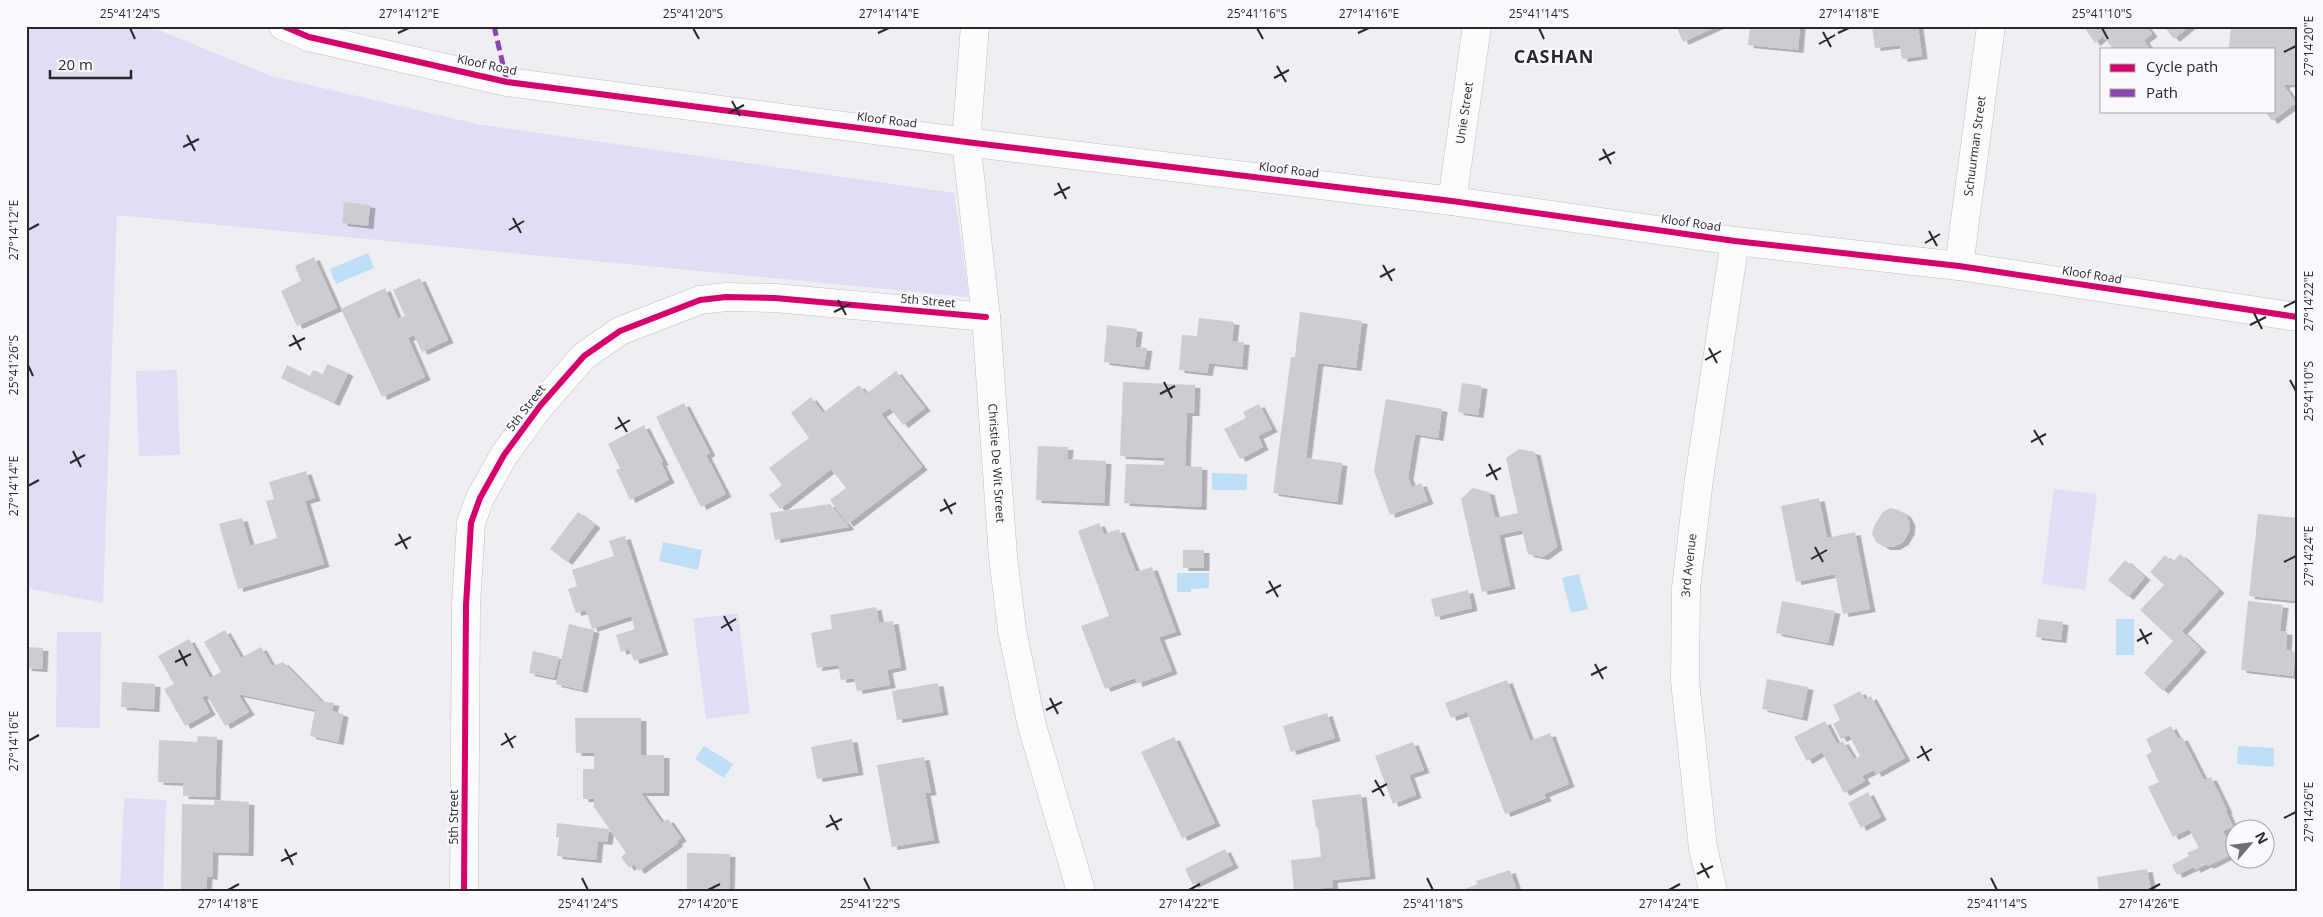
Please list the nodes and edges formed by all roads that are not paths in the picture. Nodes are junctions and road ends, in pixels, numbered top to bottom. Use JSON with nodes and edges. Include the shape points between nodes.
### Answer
{"nodes":[{"id":1,"x":282,"y":26,"type":"edge"},
{"id":2,"x":975,"y":26,"type":"edge"},
{"id":3,"x":1477,"y":26,"type":"edge"},
{"id":4,"x":1991,"y":26,"type":"edge"},
{"id":5,"x":966,"y":142,"type":"junction"},
{"id":6,"x":1452,"y":201,"type":"junction"},
{"id":7,"x":1735,"y":241,"type":"junction"},
{"id":8,"x":1959,"y":266,"type":"junction"},
{"id":9,"x":986,"y":317,"type":"junction"},
{"id":10,"x":2297,"y":317,"type":"edge"},
{"id":11,"x":464,"y":891,"type":"edge"},
{"id":12,"x":1080,"y":891,"type":"edge"},
{"id":13,"x":1713,"y":891,"type":"edge"}],
"edges":[{"from":1,"to":5,"type":"street","name":"Kloof Road","via":[[309,37],[507,82]]},
{"from":2,"to":5,"type":"street","name":"Christie De Wit Street"},
{"from":3,"to":6,"type":"street","name":"Unie Street"},
{"from":4,"to":8,"type":"street","name":"Schuurman Street"},
{"from":5,"to":6,"type":"street","name":"Kloof Road"},
{"from":5,"to":9,"type":"street","name":"Christie De Wit Street"},
{"from":6,"to":7,"type":"street","name":"Kloof Road"},
{"from":7,"to":8,"type":"street","name":"Kloof Road"},
{"from":7,"to":13,"type":"street","name":"3rd Avenue","via":[[1686,588],[1685,681],[1703,848]]},
{"from":8,"to":10,"type":"street","name":"Kloof Road"},
{"from":9,"to":11,"type":"street","name":"5th Street","via":[[774,298],[726,297],[700,300],[620,331],[584,356],[540,406],[504,455],[480,498],[471,523],[466,605]]},
{"from":9,"to":12,"type":"street","name":"Christie De Wit Street","via":[[1003,558],[1012,630],[1032,726]]}]}
